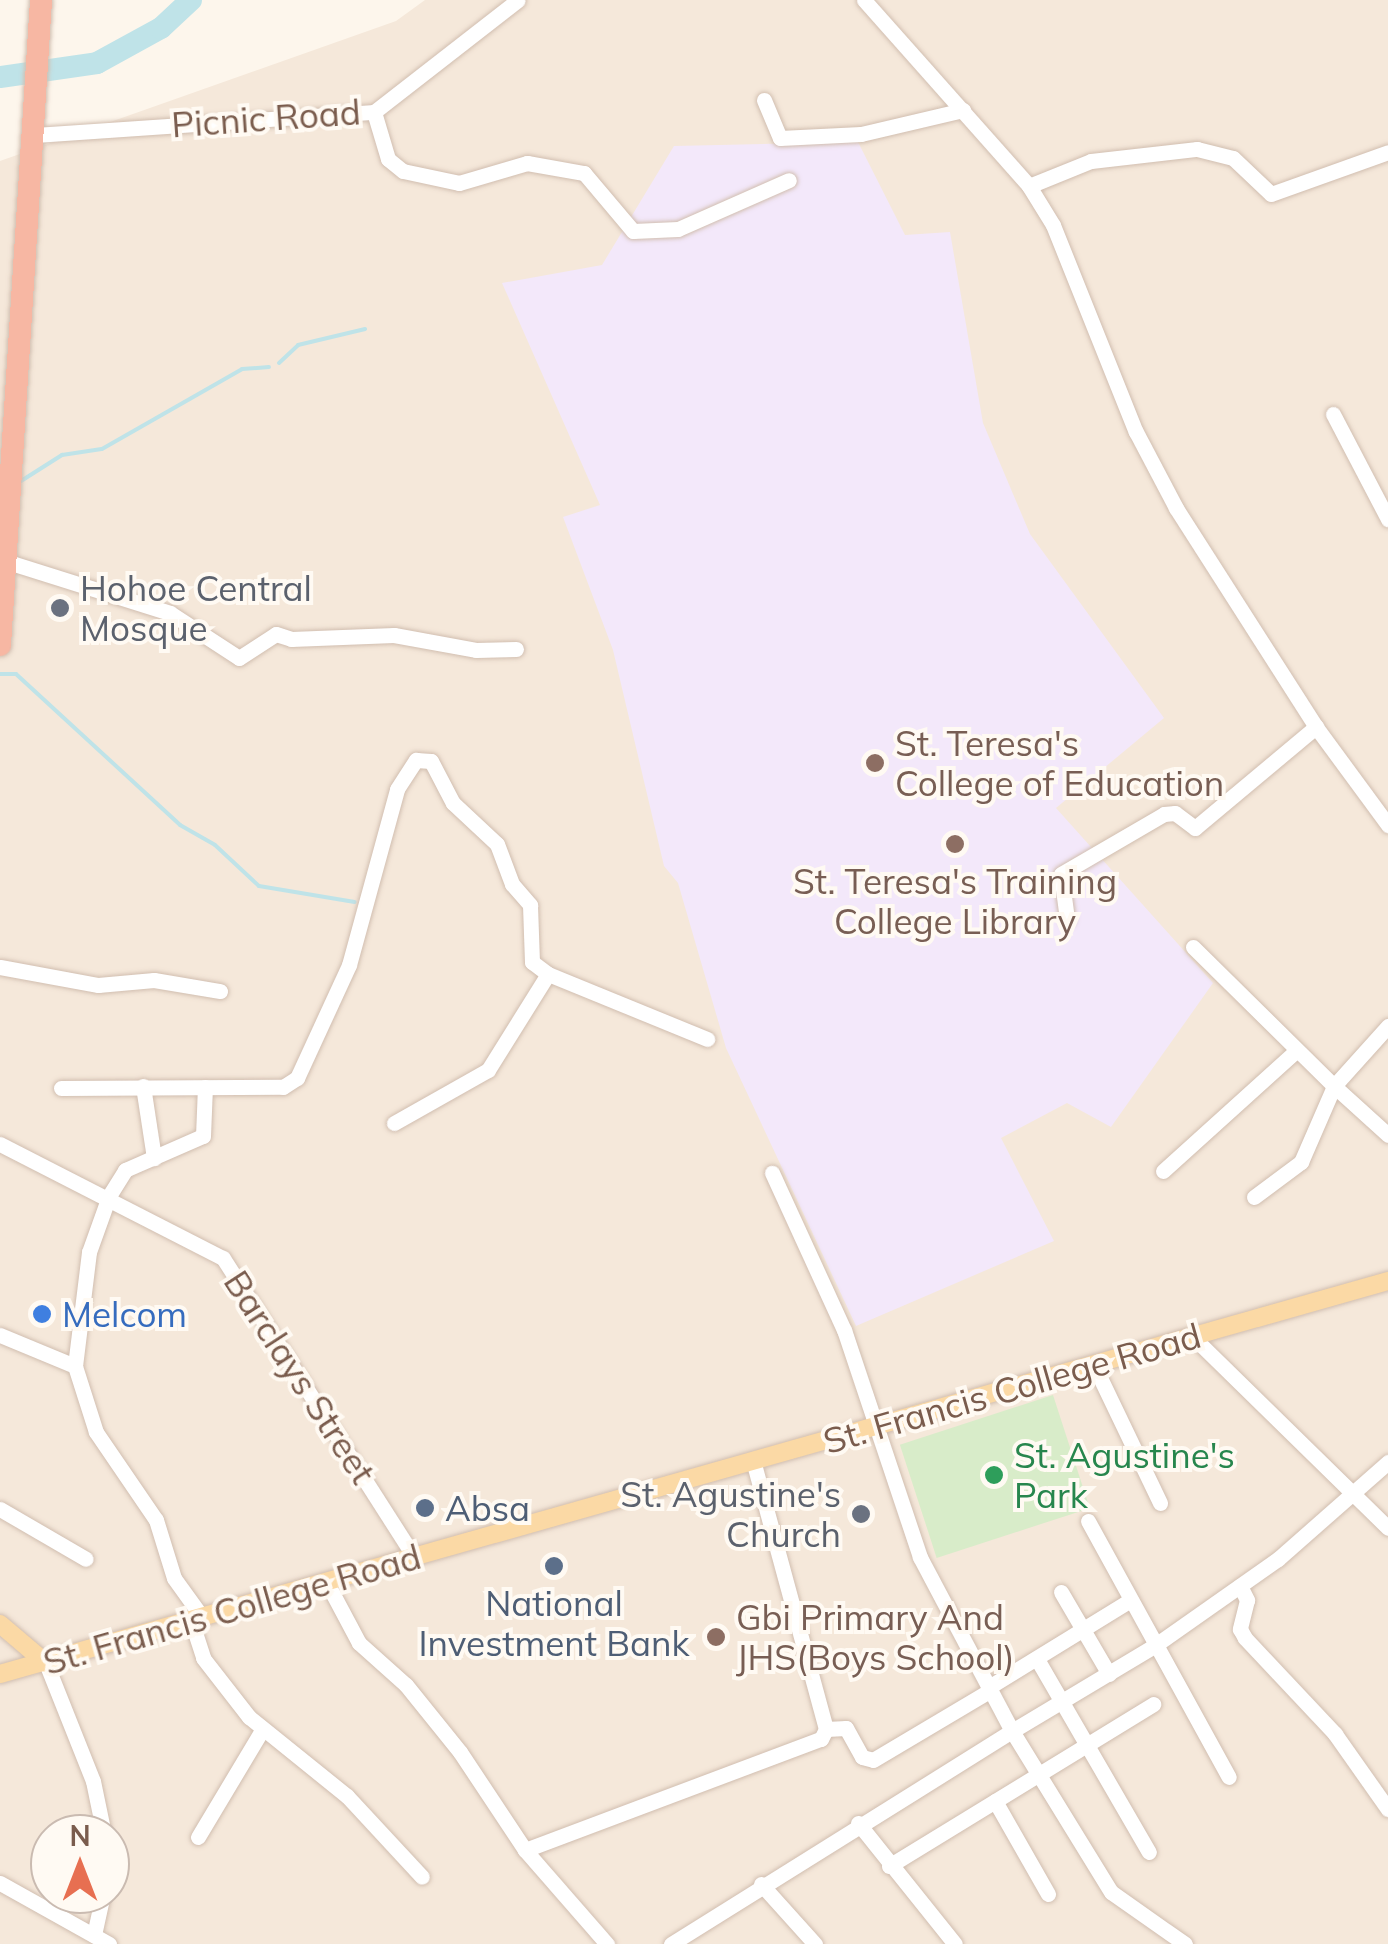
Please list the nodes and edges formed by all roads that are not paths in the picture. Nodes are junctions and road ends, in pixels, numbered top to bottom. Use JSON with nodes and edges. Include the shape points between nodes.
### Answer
{"nodes":[{"id":1,"x":41,"y":0,"type":"edge"},
{"id":2,"x":518,"y":0,"type":"edge"},
{"id":3,"x":864,"y":0,"type":"edge"},
{"id":4,"x":764,"y":100,"type":"dead end"},
{"id":5,"x":963,"y":110,"type":"junction"},
{"id":6,"x":374,"y":112,"type":"junction"},
{"id":7,"x":35,"y":135,"type":"junction"},
{"id":8,"x":1388,"y":152,"type":"edge"},
{"id":9,"x":788,"y":180,"type":"dead end"},
{"id":10,"x":1029,"y":186,"type":"junction"},
{"id":11,"x":1333,"y":414,"type":"dead end"},
{"id":12,"x":1388,"y":518,"type":"edge"},
{"id":13,"x":5,"y":562,"type":"junction"},
{"id":14,"x":0,"y":645,"type":"edge"},
{"id":15,"x":516,"y":648,"type":"dead end"},
{"id":16,"x":1316,"y":727,"type":"junction"},
{"id":17,"x":1388,"y":824,"type":"edge"},
{"id":18,"x":1067,"y":919,"type":"dead end"},
{"id":19,"x":1193,"y":947,"type":"dead end"},
{"id":20,"x":0,"y":966,"type":"edge"},
{"id":21,"x":548,"y":974,"type":"junction"},
{"id":22,"x":220,"y":991,"type":"dead end"},
{"id":23,"x":1388,"y":1026,"type":"edge"},
{"id":24,"x":706,"y":1039,"type":"dead end"},
{"id":25,"x":1296,"y":1051,"type":"junction"},
{"id":26,"x":143,"y":1086,"type":"junction"},
{"id":27,"x":1334,"y":1086,"type":"junction"},
{"id":28,"x":205,"y":1087,"type":"junction"},
{"id":29,"x":62,"y":1088,"type":"dead end"},
{"id":30,"x":394,"y":1123,"type":"dead end"},
{"id":31,"x":1388,"y":1135,"type":"edge"},
{"id":32,"x":0,"y":1144,"type":"edge"},
{"id":33,"x":154,"y":1158,"type":"junction"},
{"id":34,"x":1164,"y":1171,"type":"dead end"},
{"id":35,"x":772,"y":1173,"type":"dead end"},
{"id":36,"x":109,"y":1196,"type":"junction"},
{"id":37,"x":1254,"y":1197,"type":"dead end"},
{"id":38,"x":1388,"y":1280,"type":"edge"},
{"id":39,"x":0,"y":1334,"type":"edge"},
{"id":40,"x":1194,"y":1336,"type":"junction"},
{"id":41,"x":1094,"y":1364,"type":"junction"},
{"id":42,"x":75,"y":1366,"type":"junction"},
{"id":43,"x":874,"y":1426,"type":"junction"},
{"id":44,"x":753,"y":1461,"type":"junction"},
{"id":45,"x":1388,"y":1462,"type":"edge"},
{"id":46,"x":1356,"y":1495,"type":"junction"},
{"id":47,"x":1160,"y":1503,"type":"dead end"},
{"id":48,"x":0,"y":1509,"type":"edge"},
{"id":49,"x":1088,"y":1521,"type":"dead end"},
{"id":50,"x":1388,"y":1528,"type":"edge"},
{"id":51,"x":414,"y":1558,"type":"junction"},
{"id":52,"x":86,"y":1559,"type":"dead end"},
{"id":53,"x":326,"y":1581,"type":"junction"},
{"id":54,"x":1240,"y":1586,"type":"junction"},
{"id":55,"x":1061,"y":1592,"type":"dead end"},
{"id":56,"x":1129,"y":1601,"type":"junction"},
{"id":57,"x":197,"y":1619,"type":"junction"},
{"id":58,"x":0,"y":1624,"type":"edge"},
{"id":59,"x":1082,"y":1628,"type":"junction"},
{"id":60,"x":1154,"y":1646,"type":"junction"},
{"id":61,"x":1037,"y":1659,"type":"junction"},
{"id":62,"x":46,"y":1662,"type":"junction"},
{"id":63,"x":0,"y":1674,"type":"edge"},
{"id":64,"x":1109,"y":1674,"type":"junction"},
{"id":65,"x":990,"y":1688,"type":"junction"},
{"id":66,"x":1060,"y":1702,"type":"junction"},
{"id":67,"x":1154,"y":1704,"type":"dead end"},
{"id":68,"x":826,"y":1729,"type":"junction"},
{"id":69,"x":262,"y":1730,"type":"junction"},
{"id":70,"x":1012,"y":1730,"type":"junction"},
{"id":71,"x":1087,"y":1745,"type":"junction"},
{"id":72,"x":1036,"y":1776,"type":"junction"},
{"id":73,"x":1228,"y":1778,"type":"dead end"},
{"id":74,"x":994,"y":1802,"type":"junction"},
{"id":75,"x":1388,"y":1809,"type":"edge"},
{"id":76,"x":100,"y":1814,"type":"edge"},
{"id":77,"x":858,"y":1824,"type":"junction"},
{"id":78,"x":198,"y":1837,"type":"dead end"},
{"id":79,"x":524,"y":1850,"type":"junction"},
{"id":80,"x":1149,"y":1852,"type":"dead end"},
{"id":81,"x":890,"y":1866,"type":"junction"},
{"id":82,"x":422,"y":1878,"type":"dead end"},
{"id":83,"x":0,"y":1883,"type":"edge"},
{"id":84,"x":761,"y":1884,"type":"junction"},
{"id":85,"x":1048,"y":1894,"type":"dead end"},
{"id":86,"x":103,"y":1914,"type":"edge"},
{"id":87,"x":102,"y":1940,"type":"edge"},
{"id":88,"x":607,"y":1944,"type":"edge"},
{"id":89,"x":671,"y":1944,"type":"edge"},
{"id":90,"x":815,"y":1944,"type":"edge"},
{"id":91,"x":955,"y":1944,"type":"edge"},
{"id":92,"x":1185,"y":1944,"type":"edge"}],
"edges":[{"from":1,"to":7,"type":"highway"},
{"from":2,"to":6,"type":"street","name":"Picnic Road"},
{"from":3,"to":5,"type":"street"},
{"from":4,"to":5,"type":"street","via":[[780,138],[861,134]]},
{"from":5,"to":10,"type":"street"},
{"from":6,"to":7,"type":"street","name":"Picnic Road"},
{"from":6,"to":9,"type":"street","via":[[388,159],[403,172],[459,183],[527,163],[584,173],[633,231],[678,229]]},
{"from":7,"to":13,"type":"highway"},
{"from":8,"to":10,"type":"street","via":[[1270,194],[1232,158],[1196,149],[1091,161]]},
{"from":10,"to":16,"type":"street","via":[[1053,225],[1152,462]]},
{"from":11,"to":12,"type":"street"},
{"from":13,"to":14,"type":"highway"},
{"from":13,"to":15,"type":"street","via":[[170,614],[238,658],[276,634],[394,635],[476,650]]},
{"from":16,"to":17,"type":"street"},
{"from":16,"to":18,"type":"street","via":[[1195,828],[1175,813],[1164,814],[1060,874]]},
{"from":19,"to":25,"type":"street"},
{"from":20,"to":22,"type":"street","via":[[98,985],[154,980]]},
{"from":21,"to":24,"type":"street"},
{"from":21,"to":28,"type":"street","via":[[529,956],[530,904],[512,884],[497,844],[453,803],[431,761],[416,760],[397,788],[349,965],[296,1078],[282,1087]]},
{"from":21,"to":30,"type":"street","via":[[488,1070]]},
{"from":23,"to":27,"type":"street"},
{"from":25,"to":27,"type":"street"},
{"from":25,"to":34,"type":"street"},
{"from":26,"to":28,"type":"street"},
{"from":26,"to":29,"type":"street"},
{"from":26,"to":33,"type":"street"},
{"from":27,"to":31,"type":"street"},
{"from":27,"to":37,"type":"street","via":[[1301,1162]]},
{"from":28,"to":33,"type":"street","via":[[204,1136]]},
{"from":32,"to":36,"type":"street","name":"Barclays Street"},
{"from":33,"to":36,"type":"street","via":[[126,1170]]},
{"from":35,"to":43,"type":"street","via":[[844,1330]]},
{"from":36,"to":42,"type":"street","via":[[89,1252]]},
{"from":36,"to":51,"type":"street","name":"Barclays Street","via":[[224,1258]]},
{"from":38,"to":40,"type":"main road","name":"St. Francis College Road"},
{"from":39,"to":42,"type":"street"},
{"from":40,"to":41,"type":"main road","name":"St. Francis College Road"},
{"from":40,"to":46,"type":"street"},
{"from":41,"to":43,"type":"main road","name":"St. Francis College Road"},
{"from":41,"to":47,"type":"street"},
{"from":42,"to":57,"type":"street","via":[[96,1432],[156,1520],[174,1578]]},
{"from":43,"to":44,"type":"main road","name":"St. Francis College Road"},
{"from":43,"to":65,"type":"street","via":[[920,1556]]},
{"from":44,"to":51,"type":"main road","name":"St. Francis College Road"},
{"from":44,"to":68,"type":"street"},
{"from":45,"to":46,"type":"street"},
{"from":46,"to":50,"type":"street"},
{"from":46,"to":54,"type":"street"},
{"from":48,"to":52,"type":"street"},
{"from":49,"to":56,"type":"street"},
{"from":51,"to":53,"type":"main road","name":"St. Francis College Road"},
{"from":53,"to":57,"type":"main road","name":"St. Francis College Road"},
{"from":53,"to":79,"type":"street","via":[[359,1643],[406,1685],[460,1752]]},
{"from":54,"to":60,"type":"street"},
{"from":54,"to":75,"type":"street","via":[[1247,1600],[1240,1628],[1245,1638],[1335,1734]]},
{"from":55,"to":59,"type":"street"},
{"from":56,"to":59,"type":"street"},
{"from":56,"to":60,"type":"street"},
{"from":57,"to":62,"type":"main road","name":"St. Francis College Road"},
{"from":57,"to":69,"type":"street","via":[[210,1670]]},
{"from":58,"to":62,"type":"main road"},
{"from":59,"to":61,"type":"street"},
{"from":59,"to":64,"type":"street"},
{"from":60,"to":64,"type":"street"},
{"from":60,"to":73,"type":"street"},
{"from":61,"to":65,"type":"street"},
{"from":61,"to":66,"type":"street"},
{"from":62,"to":63,"type":"main road","name":"St. Francis College Road"},
{"from":62,"to":76,"type":"street"},
{"from":64,"to":66,"type":"street"},
{"from":65,"to":68,"type":"street","via":[[873,1760],[862,1757],[846,1728]]},
{"from":65,"to":70,"type":"street"},
{"from":66,"to":70,"type":"street"},
{"from":66,"to":71,"type":"street"},
{"from":67,"to":71,"type":"street"},
{"from":68,"to":79,"type":"street","via":[[821,1739]]},
{"from":69,"to":78,"type":"street"},
{"from":69,"to":82,"type":"street","via":[[347,1796]]},
{"from":70,"to":72,"type":"street"},
{"from":70,"to":77,"type":"street"},
{"from":71,"to":72,"type":"street"},
{"from":71,"to":80,"type":"street"},
{"from":72,"to":74,"type":"street"},
{"from":72,"to":92,"type":"street","via":[[1111,1892]]},
{"from":74,"to":81,"type":"street"},
{"from":74,"to":85,"type":"street"},
{"from":77,"to":81,"type":"street"},
{"from":77,"to":84,"type":"street"},
{"from":79,"to":88,"type":"street"},
{"from":81,"to":91,"type":"street"},
{"from":83,"to":87,"type":"street"},
{"from":84,"to":89,"type":"street"},
{"from":84,"to":90,"type":"street"},
{"from":86,"to":87,"type":"street"}]}
